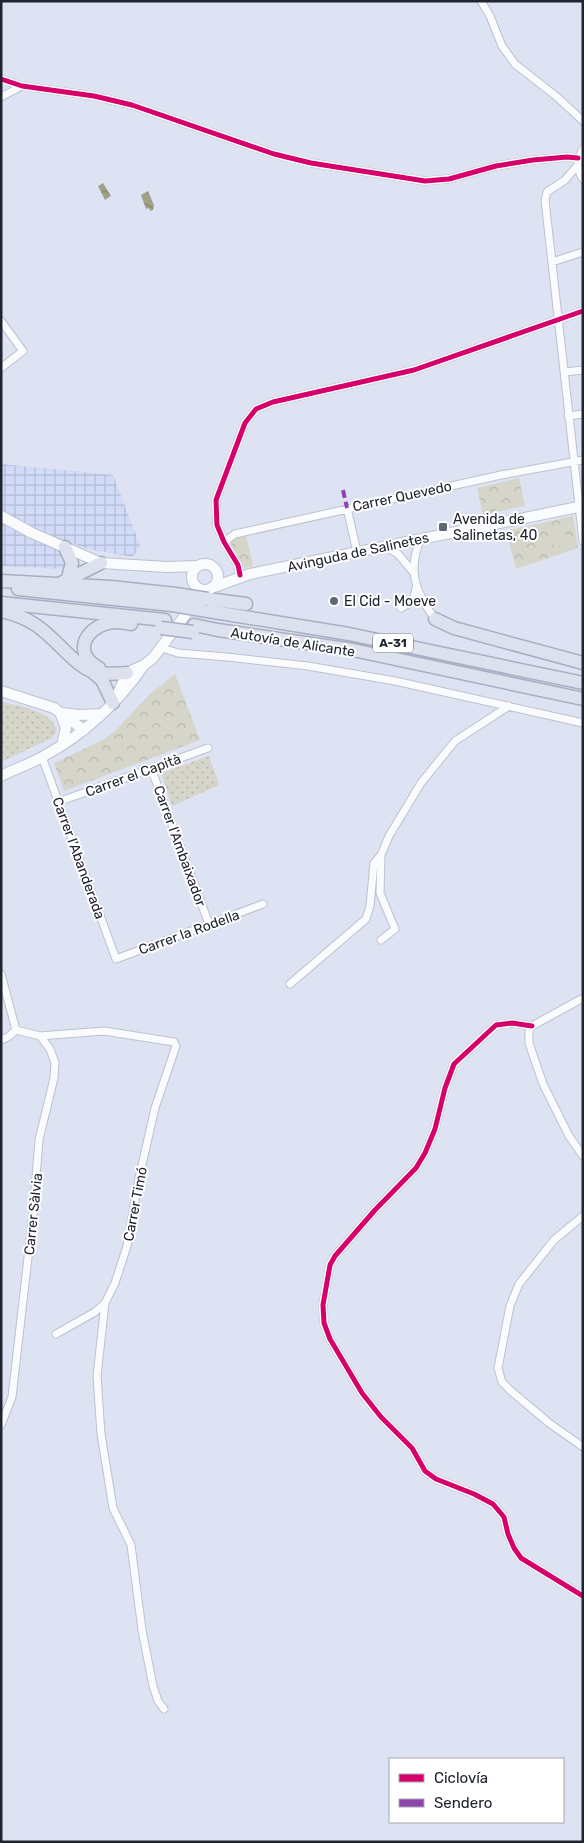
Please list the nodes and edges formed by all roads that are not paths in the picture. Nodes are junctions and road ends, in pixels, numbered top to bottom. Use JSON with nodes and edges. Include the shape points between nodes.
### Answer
{"nodes":[{"id":1,"x":480,"y":1,"type":"edge"},
{"id":2,"x":1,"y":79,"type":"edge"},
{"id":3,"x":22,"y":86,"type":"junction"},
{"id":4,"x":1,"y":97,"type":"edge"},
{"id":5,"x":583,"y":121,"type":"edge"},
{"id":6,"x":583,"y":149,"type":"edge"},
{"id":7,"x":578,"y":162,"type":"junction"},
{"id":8,"x":583,"y":179,"type":"edge"},
{"id":9,"x":583,"y":252,"type":"edge"},
{"id":10,"x":552,"y":262,"type":"junction"},
{"id":11,"x":583,"y":311,"type":"edge"},
{"id":12,"x":558,"y":320,"type":"junction"},
{"id":13,"x":1,"y":321,"type":"edge"},
{"id":14,"x":1,"y":368,"type":"edge"},
{"id":15,"x":583,"y":370,"type":"edge"},
{"id":16,"x":564,"y":372,"type":"junction"},
{"id":17,"x":583,"y":414,"type":"edge"},
{"id":18,"x":568,"y":416,"type":"junction"},
{"id":19,"x":583,"y":460,"type":"edge"},
{"id":20,"x":573,"y":462,"type":"junction"},
{"id":21,"x":580,"y":506,"type":"edge"},
{"id":22,"x":347,"y":508,"type":"junction"},
{"id":23,"x":1,"y":516,"type":"edge"},
{"id":24,"x":421,"y":538,"type":"junction"},
{"id":25,"x":583,"y":541,"type":"edge"},
{"id":26,"x":224,"y":542,"type":"junction"},
{"id":27,"x":386,"y":546,"type":"junction"},
{"id":28,"x":65,"y":548,"type":"junction"},
{"id":29,"x":357,"y":552,"type":"junction"},
{"id":30,"x":101,"y":563,"type":"junction"},
{"id":31,"x":167,"y":566,"type":"junction"},
{"id":32,"x":196,"y":566,"type":"junction"},
{"id":33,"x":215,"y":568,"type":"junction"},
{"id":34,"x":414,"y":573,"type":"junction"},
{"id":35,"x":245,"y":574,"type":"junction"},
{"id":36,"x":1,"y":581,"type":"edge"},
{"id":37,"x":64,"y":581,"type":"junction"},
{"id":38,"x":194,"y":583,"type":"junction"},
{"id":39,"x":1,"y":588,"type":"edge"},
{"id":40,"x":416,"y":588,"type":"junction"},
{"id":41,"x":206,"y":597,"type":"junction"},
{"id":42,"x":174,"y":600,"type":"junction"},
{"id":43,"x":1,"y":603,"type":"edge"},
{"id":44,"x":246,"y":604,"type":"dead end"},
{"id":45,"x":401,"y":608,"type":"dead end"},
{"id":46,"x":1,"y":611,"type":"edge"},
{"id":47,"x":434,"y":618,"type":"joint"},
{"id":48,"x":163,"y":624,"type":"junction"},
{"id":49,"x":162,"y":648,"type":"junction"},
{"id":50,"x":583,"y":663,"type":"edge"},
{"id":51,"x":144,"y":665,"type":"junction"},
{"id":52,"x":90,"y":670,"type":"junction"},
{"id":53,"x":107,"y":673,"type":"junction"},
{"id":54,"x":127,"y":673,"type":"junction"},
{"id":55,"x":583,"y":684,"type":"edge"},
{"id":56,"x":1,"y":691,"type":"edge"},
{"id":57,"x":583,"y":699,"type":"edge"},
{"id":58,"x":112,"y":703,"type":"junction"},
{"id":59,"x":510,"y":706,"type":"junction"},
{"id":60,"x":60,"y":712,"type":"junction"},
{"id":61,"x":101,"y":714,"type":"junction"},
{"id":62,"x":583,"y":723,"type":"edge"},
{"id":63,"x":84,"y":730,"type":"junction"},
{"id":64,"x":62,"y":745,"type":"junction"},
{"id":65,"x":208,"y":748,"type":"dead end"},
{"id":66,"x":42,"y":757,"type":"junction"},
{"id":67,"x":151,"y":768,"type":"junction"},
{"id":68,"x":1,"y":776,"type":"edge"},
{"id":69,"x":58,"y":802,"type":"junction"},
{"id":70,"x":380,"y":855,"type":"junction"},
{"id":71,"x":263,"y":904,"type":"dead end"},
{"id":72,"x":210,"y":924,"type":"junction"},
{"id":73,"x":381,"y":940,"type":"dead end"},
{"id":74,"x":116,"y":959,"type":"joint"},
{"id":75,"x":1,"y":974,"type":"edge"},
{"id":76,"x":290,"y":984,"type":"dead end"},
{"id":77,"x":583,"y":998,"type":"edge"},
{"id":78,"x":532,"y":1026,"type":"junction"},
{"id":79,"x":16,"y":1030,"type":"junction"},
{"id":80,"x":40,"y":1036,"type":"junction"},
{"id":81,"x":1,"y":1040,"type":"edge"},
{"id":82,"x":583,"y":1156,"type":"edge"},
{"id":83,"x":583,"y":1216,"type":"edge"},
{"id":84,"x":105,"y":1303,"type":"junction"},
{"id":85,"x":56,"y":1334,"type":"dead end"},
{"id":86,"x":1,"y":1425,"type":"edge"},
{"id":87,"x":583,"y":1447,"type":"edge"},
{"id":88,"x":583,"y":1596,"type":"edge"},
{"id":89,"x":164,"y":1709,"type":"dead end"}],
"edges":[{"from":1,"to":5,"type":"street","via":[[502,46],[515,64]]},
{"from":2,"to":3,"type":"street"},
{"from":3,"to":4,"type":"street"},
{"from":3,"to":7,"type":"street","via":[[132,105],[274,154],[311,163],[425,181],[449,179],[533,160],[567,157]]},
{"from":6,"to":7,"type":"street"},
{"from":7,"to":8,"type":"street"},
{"from":7,"to":10,"type":"street","via":[[565,180],[547,192],[545,200]]},
{"from":9,"to":10,"type":"street"},
{"from":10,"to":12,"type":"street"},
{"from":11,"to":12,"type":"street"},
{"from":12,"to":16,"type":"street"},
{"from":12,"to":26,"type":"street","via":[[414,370],[273,402],[256,409],[245,423],[216,500],[217,525]]},
{"from":13,"to":14,"type":"street","via":[[24,351]]},
{"from":15,"to":16,"type":"street"},
{"from":16,"to":18,"type":"street"},
{"from":17,"to":18,"type":"street"},
{"from":18,"to":20,"type":"street"},
{"from":19,"to":20,"type":"street","name":"Carrer Quevedo"},
{"from":20,"to":21,"type":"street"},
{"from":20,"to":22,"type":"street","name":"Carrer Quevedo"},
{"from":21,"to":24,"type":"street","name":"Avinguda de Salinetes"},
{"from":21,"to":25,"type":"street"},
{"from":22,"to":26,"type":"street","name":"Carrer Quevedo","via":[[234,534]]},
{"from":22,"to":29,"type":"street"},
{"from":23,"to":28,"type":"street"},
{"from":24,"to":27,"type":"street","name":"Avinguda de Salinetes"},
{"from":24,"to":34,"type":"street","via":[[415,551]]},
{"from":26,"to":35,"type":"street"},
{"from":27,"to":29,"type":"street","name":"Avinguda de Salinetes"},
{"from":27,"to":34,"type":"street","via":[[398,554]]},
{"from":28,"to":30,"type":"street"},
{"from":28,"to":37,"type":"highway","via":[[72,563]]},
{"from":29,"to":35,"type":"street","name":"Avinguda de Salinetes"},
{"from":30,"to":31,"type":"street","name":"Avinguda de Salinetes"},
{"from":30,"to":37,"type":"highway"},
{"from":31,"to":32,"type":"street","name":"Avinguda de Salinetes"},
{"from":31,"to":38,"type":"street","via":[[185,574]]},
{"from":32,"to":33,"type":"street","name":"Avinguda de Salinetes","via":[[208,564]]},
{"from":32,"to":38,"type":"street","via":[[192,573]]},
{"from":33,"to":35,"type":"street","name":"Avinguda de Salinetes","via":[[227,573]]},
{"from":33,"to":41,"type":"street","via":[[218,575],[216,584]]},
{"from":34,"to":40,"type":"street"},
{"from":35,"to":41,"type":"street","name":"Avinguda de Salinetes"},
{"from":36,"to":37,"type":"highway"},
{"from":37,"to":42,"type":"highway"},
{"from":38,"to":41,"type":"street"},
{"from":38,"to":41,"type":"street"},
{"from":39,"to":42,"type":"highway","name":"Autovía de Alicante","number":"A-31"},
{"from":40,"to":45,"type":"street","via":[[413,601]]},
{"from":40,"to":47,"type":"street"},
{"from":41,"to":42,"type":"highway","name":"Autovía de Alicante","number":"A-31","bridge":true},
{"from":41,"to":44,"type":"highway"},
{"from":41,"to":49,"type":"street"},
{"from":41,"to":55,"type":"highway","name":"Autovía de Alicante","number":"A-31","via":[[349,634]]},
{"from":43,"to":48,"type":"highway","name":"Autovía de Alicante","number":"A-31"},
{"from":46,"to":52,"type":"highway","via":[[38,625]]},
{"from":47,"to":50,"type":"highway","via":[[454,628]]},
{"from":48,"to":53,"type":"highway","via":[[115,622],[92,631],[86,637],[85,655],[88,661]]},
{"from":48,"to":57,"type":"highway","name":"Autovía de Alicante","number":"A-31","via":[[353,650]]},
{"from":49,"to":51,"type":"street"},
{"from":49,"to":59,"type":"street","via":[[178,653],[308,666]]},
{"from":51,"to":54,"type":"street"},
{"from":51,"to":58,"type":"street"},
{"from":52,"to":53,"type":"highway"},
{"from":52,"to":58,"type":"highway","via":[[102,680]]},
{"from":53,"to":54,"type":"highway"},
{"from":54,"to":58,"type":"street"},
{"from":56,"to":60,"type":"street"},
{"from":58,"to":61,"type":"street"},
{"from":59,"to":62,"type":"street"},
{"from":59,"to":70,"type":"street","via":[[455,741],[421,783]]},
{"from":60,"to":61,"type":"street","via":[[79,716]]},
{"from":60,"to":63,"type":"street"},
{"from":60,"to":64,"type":"street","via":[[66,728]]},
{"from":61,"to":63,"type":"street"},
{"from":63,"to":64,"type":"street"},
{"from":64,"to":66,"type":"street"},
{"from":65,"to":67,"type":"street","name":"Carrer el Capità"},
{"from":66,"to":68,"type":"street"},
{"from":66,"to":69,"type":"street","name":"Carrer l'Abanderada"},
{"from":67,"to":69,"type":"street","name":"Carrer el Capità"},
{"from":67,"to":72,"type":"street","name":"Carrer l'Ambaixador"},
{"from":69,"to":74,"type":"street","name":"Carrer l'Abanderada"},
{"from":70,"to":73,"type":"street","via":[[380,893],[395,929]]},
{"from":70,"to":76,"type":"street","via":[[374,863],[366,919]]},
{"from":71,"to":72,"type":"street","name":"Carrer la Rodella"},
{"from":72,"to":74,"type":"street","name":"Carrer la Rodella"},
{"from":75,"to":79,"type":"street"},
{"from":77,"to":78,"type":"street"},
{"from":78,"to":82,"type":"street","via":[[529,1043],[543,1084],[569,1136]]},
{"from":78,"to":88,"type":"street","via":[[496,1025],[454,1064],[425,1153],[416,1168],[335,1256],[322,1305],[330,1339],[362,1394],[412,1448],[425,1471],[493,1504],[504,1516],[508,1534],[521,1558]]},
{"from":79,"to":80,"type":"street"},
{"from":79,"to":81,"type":"street"},
{"from":80,"to":84,"type":"street","name":"Carrer Timó","via":[[104,1032],[174,1042],[176,1046],[155,1108],[127,1246]]},
{"from":80,"to":86,"type":"street","name":"Carrer Sàlvia","via":[[50,1049],[55,1064],[54,1078],[39,1140],[12,1397]]},
{"from":83,"to":87,"type":"street","via":[[554,1240],[519,1284],[510,1306],[498,1368],[502,1382],[511,1391]]},
{"from":84,"to":85,"type":"street"},
{"from":84,"to":89,"type":"street","via":[[97,1376],[101,1434],[113,1508],[131,1545],[153,1686]]}]}
